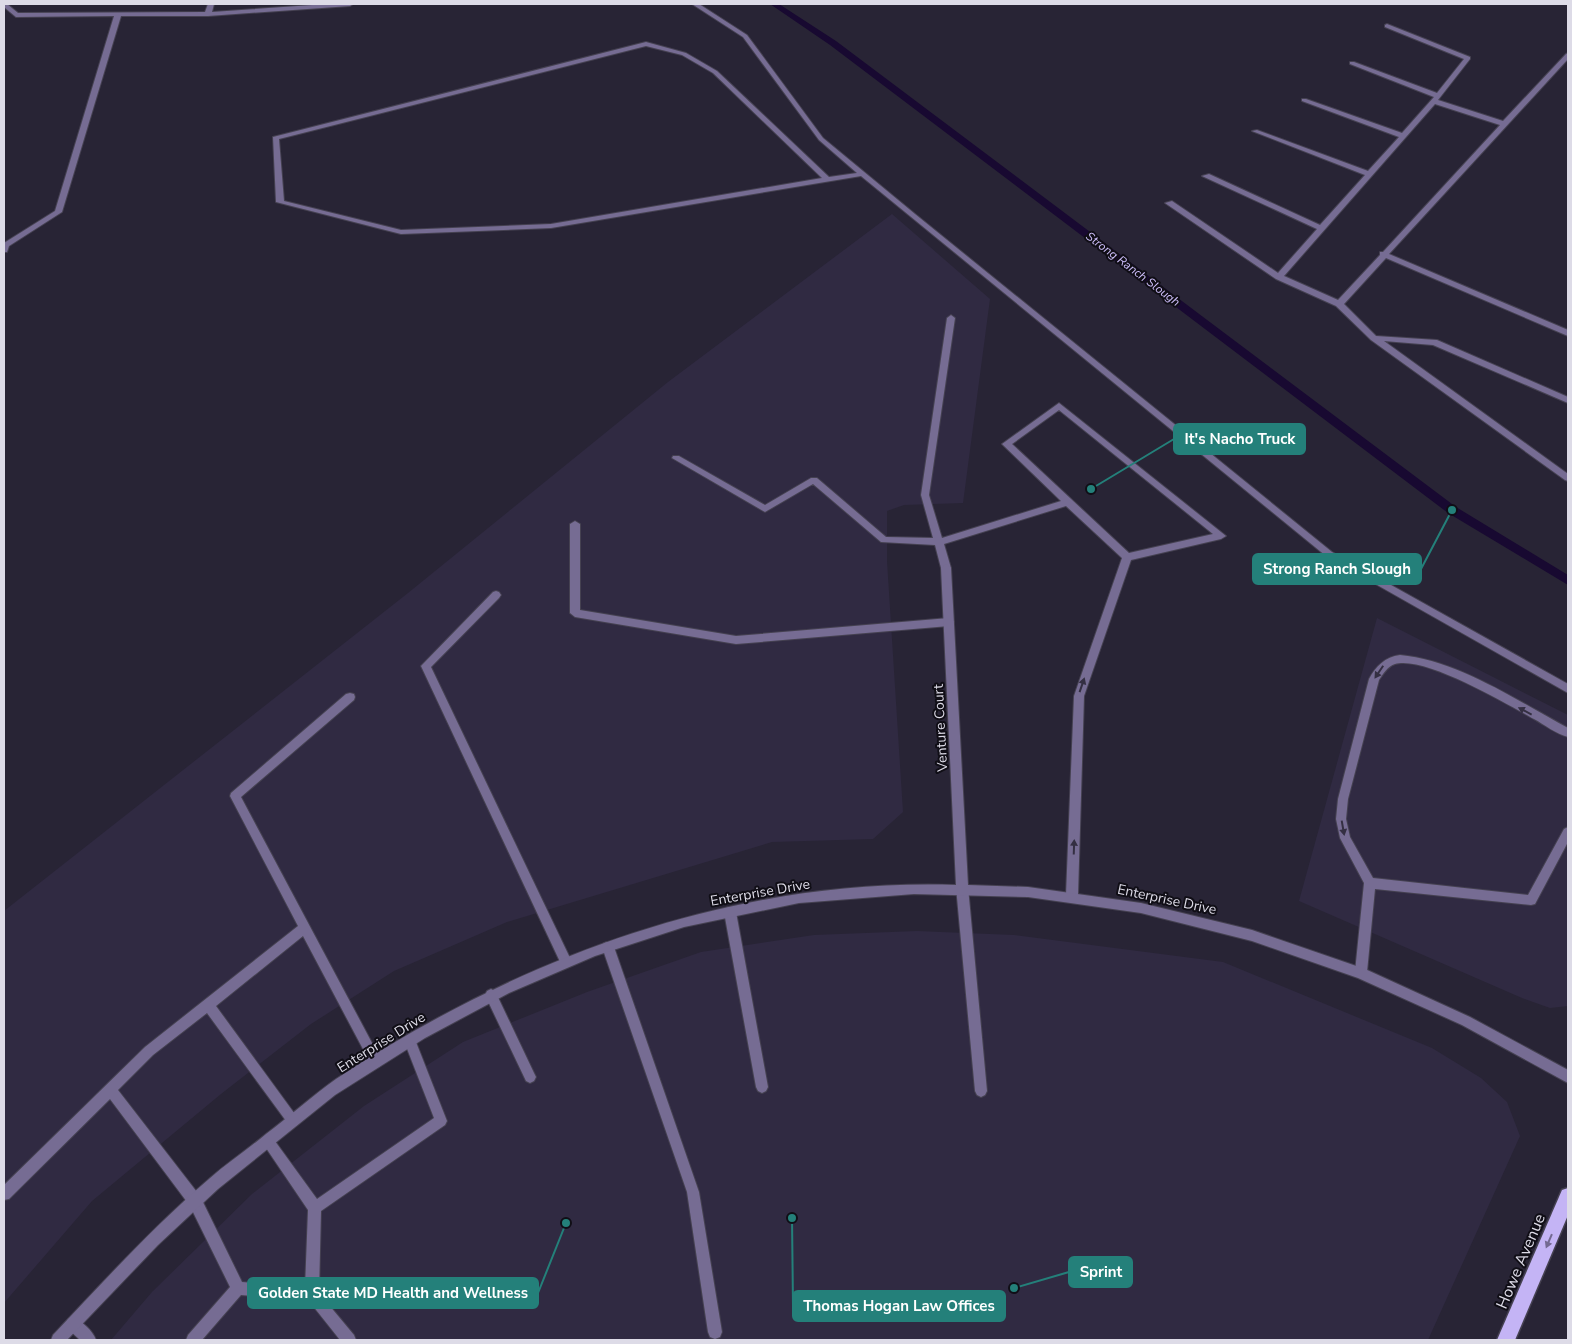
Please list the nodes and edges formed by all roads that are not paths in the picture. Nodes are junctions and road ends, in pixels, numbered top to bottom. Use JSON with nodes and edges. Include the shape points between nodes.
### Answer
{"nodes":[{"id":1,"x":4,"y":4,"type":"edge"},
{"id":2,"x":210,"y":4,"type":"edge"},
{"id":3,"x":350,"y":4,"type":"edge"},
{"id":4,"x":695,"y":4,"type":"edge"},
{"id":5,"x":118,"y":14,"type":"junction"},
{"id":6,"x":208,"y":14,"type":"junction"},
{"id":7,"x":1387,"y":26,"type":"dead end"},
{"id":8,"x":1568,"y":55,"type":"edge"},
{"id":9,"x":1352,"y":63,"type":"dead end"},
{"id":10,"x":1436,"y":99,"type":"junction"},
{"id":11,"x":1304,"y":100,"type":"dead end"},
{"id":12,"x":1504,"y":124,"type":"junction"},
{"id":13,"x":1255,"y":130,"type":"dead end"},
{"id":14,"x":1403,"y":136,"type":"junction"},
{"id":15,"x":862,"y":174,"type":"junction"},
{"id":16,"x":1370,"y":174,"type":"junction"},
{"id":17,"x":1206,"y":176,"type":"dead end"},
{"id":18,"x":827,"y":179,"type":"junction"},
{"id":19,"x":1169,"y":203,"type":"dead end"},
{"id":20,"x":1322,"y":229,"type":"junction"},
{"id":21,"x":4,"y":250,"type":"edge"},
{"id":22,"x":1384,"y":254,"type":"junction"},
{"id":23,"x":1279,"y":277,"type":"junction"},
{"id":24,"x":1339,"y":304,"type":"junction"},
{"id":25,"x":951,"y":318,"type":"dead end"},
{"id":26,"x":1568,"y":333,"type":"edge"},
{"id":27,"x":1374,"y":338,"type":"junction"},
{"id":28,"x":1568,"y":400,"type":"edge"},
{"id":29,"x":676,"y":458,"type":"dead end"},
{"id":30,"x":1568,"y":478,"type":"edge"},
{"id":31,"x":1067,"y":502,"type":"junction"},
{"id":32,"x":575,"y":524,"type":"dead end"},
{"id":33,"x":939,"y":542,"type":"junction"},
{"id":34,"x":1126,"y":557,"type":"junction"},
{"id":35,"x":496,"y":595,"type":"dead end"},
{"id":36,"x":949,"y":622,"type":"junction"},
{"id":37,"x":1568,"y":689,"type":"edge"},
{"id":38,"x":350,"y":697,"type":"dead end"},
{"id":39,"x":1568,"y":733,"type":"edge"},
{"id":40,"x":1568,"y":832,"type":"edge"},
{"id":41,"x":1370,"y":883,"type":"junction"},
{"id":42,"x":962,"y":888,"type":"junction"},
{"id":43,"x":1072,"y":895,"type":"junction"},
{"id":44,"x":730,"y":912,"type":"junction"},
{"id":45,"x":305,"y":928,"type":"junction"},
{"id":46,"x":608,"y":947,"type":"junction"},
{"id":47,"x":566,"y":962,"type":"junction"},
{"id":48,"x":1361,"y":972,"type":"junction"},
{"id":49,"x":492,"y":995,"type":"junction"},
{"id":50,"x":208,"y":1004,"type":"junction"},
{"id":51,"x":410,"y":1041,"type":"junction"},
{"id":52,"x":376,"y":1062,"type":"junction"},
{"id":53,"x":530,"y":1077,"type":"dead end"},
{"id":54,"x":1568,"y":1077,"type":"edge"},
{"id":55,"x":762,"y":1087,"type":"dead end"},
{"id":56,"x":110,"y":1090,"type":"junction"},
{"id":57,"x":981,"y":1091,"type":"dead end"},
{"id":58,"x":293,"y":1121,"type":"junction"},
{"id":59,"x":268,"y":1141,"type":"junction"},
{"id":60,"x":4,"y":1194,"type":"edge"},
{"id":61,"x":1568,"y":1196,"type":"edge"},
{"id":62,"x":195,"y":1201,"type":"junction"},
{"id":63,"x":315,"y":1208,"type":"junction"},
{"id":64,"x":238,"y":1288,"type":"junction"},
{"id":65,"x":312,"y":1295,"type":"junction"},
{"id":66,"x":73,"y":1324,"type":"junction"},
{"id":67,"x":715,"y":1332,"type":"dead end"},
{"id":68,"x":58,"y":1340,"type":"edge"},
{"id":69,"x":89,"y":1340,"type":"edge"},
{"id":70,"x":193,"y":1340,"type":"edge"},
{"id":71,"x":349,"y":1340,"type":"edge"},
{"id":72,"x":1506,"y":1340,"type":"edge"}],
"edges":[{"from":1,"to":5,"type":"street","via":[[16,15]]},
{"from":2,"to":6,"type":"street"},
{"from":3,"to":6,"type":"street"},
{"from":4,"to":15,"type":"street","via":[[745,36],[821,139]]},
{"from":5,"to":6,"type":"street"},
{"from":5,"to":21,"type":"street","via":[[58,212],[6,245]]},
{"from":7,"to":10,"type":"street","via":[[1468,58]]},
{"from":8,"to":12,"type":"street"},
{"from":9,"to":10,"type":"street"},
{"from":10,"to":12,"type":"street"},
{"from":10,"to":14,"type":"street"},
{"from":11,"to":14,"type":"street"},
{"from":12,"to":22,"type":"street"},
{"from":13,"to":16,"type":"street"},
{"from":14,"to":16,"type":"street"},
{"from":15,"to":18,"type":"street"},
{"from":15,"to":37,"type":"street","via":[[1329,554]]},
{"from":16,"to":20,"type":"street"},
{"from":17,"to":20,"type":"street"},
{"from":18,"to":18,"type":"street","via":[[551,226],[402,232],[280,202],[274,138],[646,44],[684,54],[715,72]]},
{"from":19,"to":23,"type":"street"},
{"from":20,"to":23,"type":"street"},
{"from":22,"to":24,"type":"street"},
{"from":22,"to":26,"type":"street"},
{"from":23,"to":24,"type":"street"},
{"from":24,"to":27,"type":"street"},
{"from":25,"to":33,"type":"street","name":"Venture Court","via":[[925,495]]},
{"from":27,"to":28,"type":"street","via":[[1434,342]]},
{"from":27,"to":30,"type":"street"},
{"from":29,"to":33,"type":"street","via":[[765,509],[814,480],[884,540]]},
{"from":31,"to":33,"type":"street"},
{"from":31,"to":34,"type":"street"},
{"from":31,"to":34,"type":"street","via":[[1006,444],[1059,406],[1221,536]]},
{"from":32,"to":36,"type":"street","via":[[575,613],[736,640]]},
{"from":33,"to":36,"type":"street","name":"Venture Court","via":[[946,568]]},
{"from":43,"to":34,"type":"street","one_way":true,"via":[[1079,696]]},
{"from":35,"to":47,"type":"street","via":[[426,666]]},
{"from":36,"to":42,"type":"street","name":"Venture Court"},
{"from":38,"to":45,"type":"street","via":[[235,796]]},
{"from":39,"to":41,"type":"street","one_way":true,"via":[[1428,662],[1400,659],[1382,665],[1374,679],[1341,818],[1345,838]]},
{"from":40,"to":41,"type":"street","via":[[1531,900]]},
{"from":41,"to":48,"type":"street"},
{"from":42,"to":43,"type":"street","name":"Enterprise Drive"},
{"from":42,"to":44,"type":"street","name":"Enterprise Drive","via":[[868,890],[776,902]]},
{"from":42,"to":57,"type":"street","name":"Venture Court"},
{"from":43,"to":48,"type":"street","name":"Enterprise Drive","via":[[1167,912],[1244,932]]},
{"from":44,"to":46,"type":"street","name":"Enterprise Drive","via":[[682,922]]},
{"from":44,"to":55,"type":"street"},
{"from":45,"to":50,"type":"street"},
{"from":45,"to":52,"type":"street"},
{"from":46,"to":47,"type":"street","name":"Enterprise Drive"},
{"from":46,"to":67,"type":"street","via":[[693,1192]]},
{"from":47,"to":49,"type":"street","name":"Enterprise Drive"},
{"from":48,"to":54,"type":"street","name":"Enterprise Drive","via":[[1462,1018]]},
{"from":49,"to":51,"type":"street","name":"Enterprise Drive"},
{"from":49,"to":53,"type":"street"},
{"from":50,"to":56,"type":"street","via":[[149,1050]]},
{"from":50,"to":58,"type":"street"},
{"from":51,"to":52,"type":"street","name":"Enterprise Drive"},
{"from":51,"to":63,"type":"street","via":[[441,1121]]},
{"from":52,"to":58,"type":"street","name":"Enterprise Drive"},
{"from":56,"to":60,"type":"street"},
{"from":56,"to":62,"type":"street"},
{"from":58,"to":59,"type":"street","name":"Enterprise Drive"},
{"from":59,"to":62,"type":"street","name":"Enterprise Drive"},
{"from":59,"to":63,"type":"street"},
{"from":61,"to":72,"type":"main road","name":"Howe Avenue","one_way":true},
{"from":62,"to":64,"type":"street"},
{"from":62,"to":66,"type":"street","name":"Enterprise Drive","via":[[119,1274]]},
{"from":63,"to":65,"type":"street"},
{"from":64,"to":65,"type":"street"},
{"from":64,"to":70,"type":"street"},
{"from":65,"to":71,"type":"street"},
{"from":66,"to":68,"type":"street","name":"Enterprise Drive"},
{"from":66,"to":69,"type":"street"}]}
